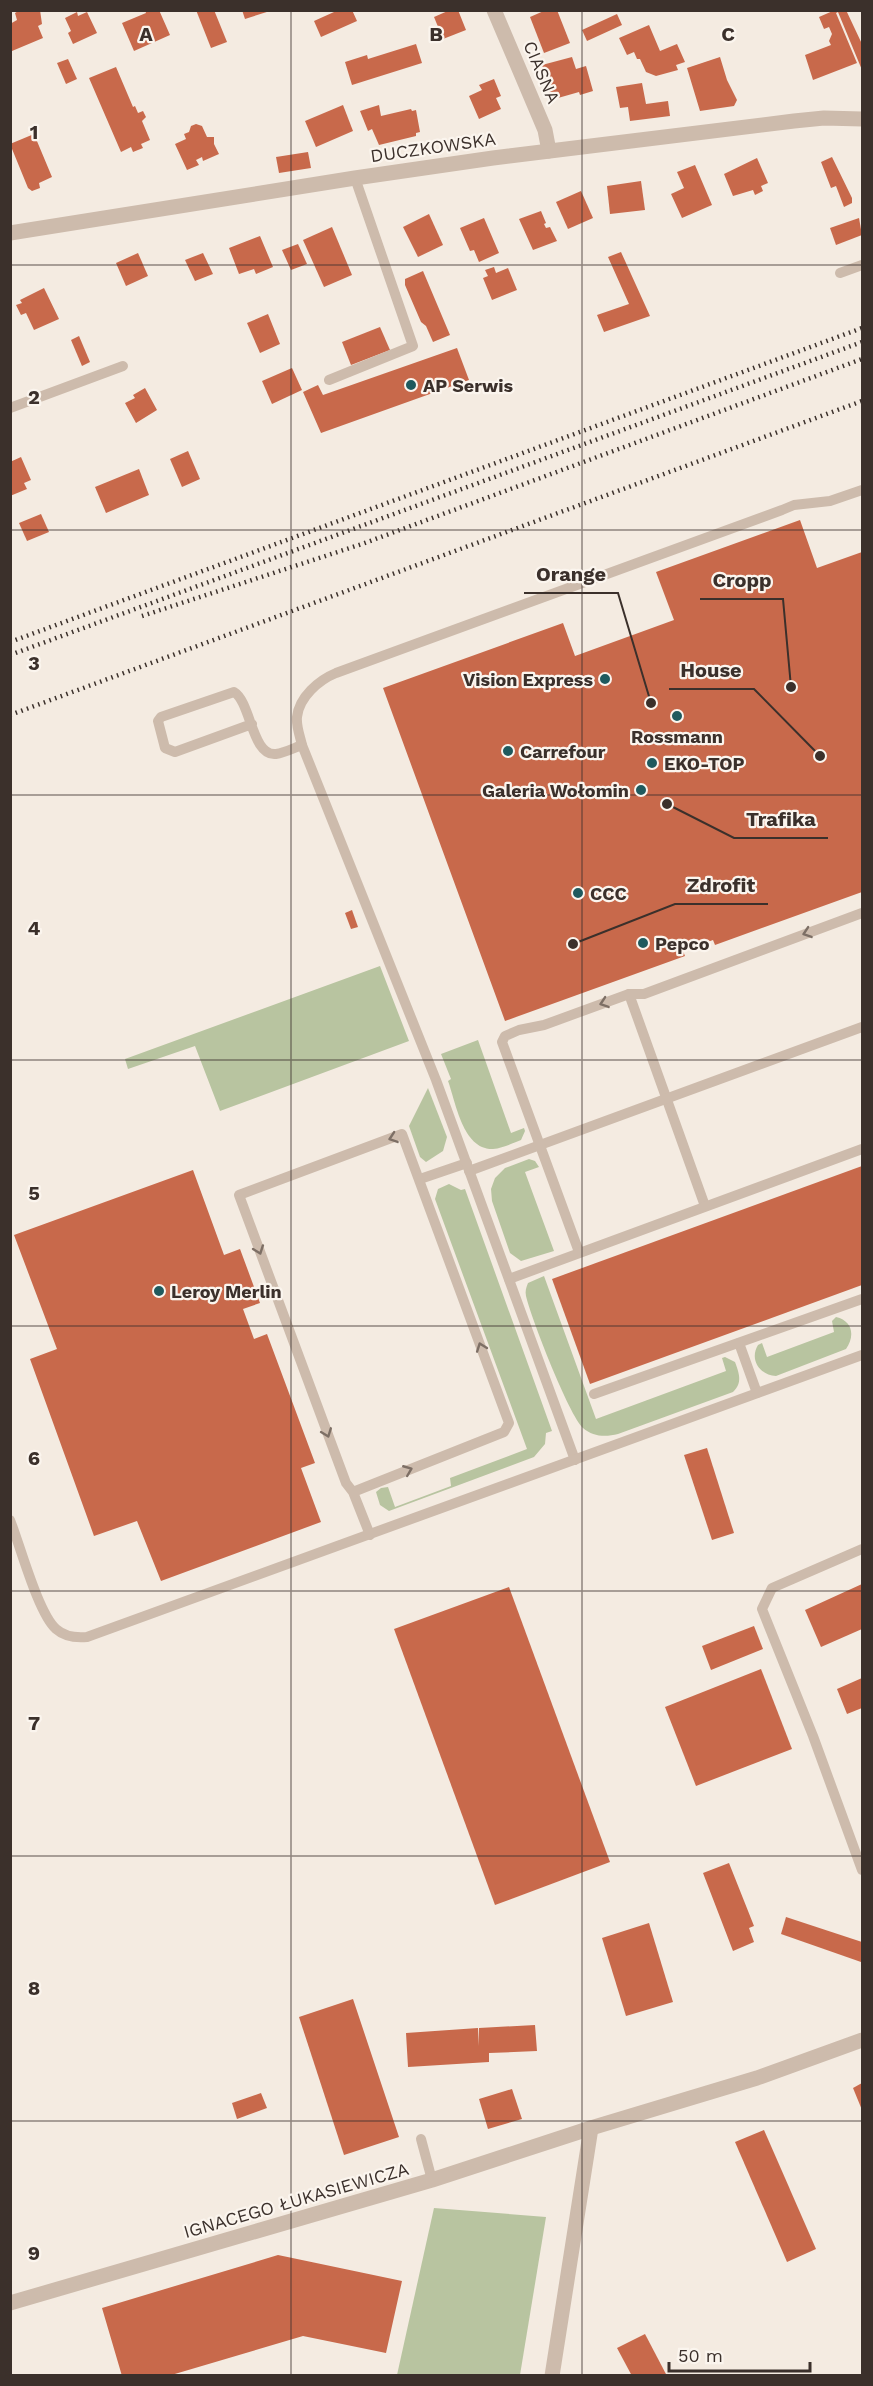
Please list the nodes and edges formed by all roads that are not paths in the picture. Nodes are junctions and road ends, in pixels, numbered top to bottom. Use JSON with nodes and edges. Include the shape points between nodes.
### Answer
{"nodes":[{"id":1,"x":494,"y":10,"type":"edge"},
{"id":2,"x":862,"y":119,"type":"edge"},
{"id":3,"x":549,"y":151,"type":"junction"},
{"id":4,"x":355,"y":178,"type":"junction"},
{"id":5,"x":10,"y":233,"type":"edge"},
{"id":6,"x":862,"y":265,"type":"edge"},
{"id":7,"x":840,"y":273,"type":"dead end"},
{"id":8,"x":123,"y":366,"type":"dead end"},
{"id":9,"x":329,"y":380,"type":"dead end"},
{"id":10,"x":10,"y":408,"type":"edge"},
{"id":11,"x":862,"y":489,"type":"edge"},
{"id":12,"x":252,"y":724,"type":"junction"},
{"id":13,"x":302,"y":745,"type":"junction"},
{"id":14,"x":862,"y":913,"type":"edge"},
{"id":15,"x":629,"y":994,"type":"junction"},
{"id":16,"x":862,"y":1027,"type":"edge"},
{"id":17,"x":667,"y":1098,"type":"junction"},
{"id":18,"x":540,"y":1144,"type":"junction"},
{"id":19,"x":862,"y":1149,"type":"edge"},
{"id":20,"x":468,"y":1167,"type":"junction"},
{"id":21,"x":420,"y":1179,"type":"junction"},
{"id":22,"x":705,"y":1206,"type":"junction"},
{"id":23,"x":579,"y":1252,"type":"junction"},
{"id":24,"x":509,"y":1279,"type":"junction"},
{"id":25,"x":861,"y":1303,"type":"edge"},
{"id":26,"x":739,"y":1344,"type":"junction"},
{"id":27,"x":862,"y":1355,"type":"edge"},
{"id":28,"x":594,"y":1394,"type":"dead end"},
{"id":29,"x":757,"y":1394,"type":"junction"},
{"id":30,"x":575,"y":1460,"type":"junction"},
{"id":31,"x":353,"y":1492,"type":"junction"},
{"id":32,"x":10,"y":1520,"type":"edge"},
{"id":33,"x":370,"y":1535,"type":"junction"},
{"id":34,"x":862,"y":1548,"type":"edge"},
{"id":35,"x":862,"y":1869,"type":"edge"},
{"id":36,"x":862,"y":2040,"type":"edge"},
{"id":37,"x":591,"y":2128,"type":"junction"},
{"id":38,"x":421,"y":2139,"type":"dead end"},
{"id":39,"x":432,"y":2180,"type":"junction"},
{"id":40,"x":10,"y":2303,"type":"edge"},
{"id":41,"x":552,"y":2376,"type":"edge"}],
"edges":[{"from":1,"to":3,"type":"street","name":"CIASNA","via":[[545,129]]},
{"from":2,"to":3,"type":"street","name":"DUCZKOWSKA","via":[[824,118]]},
{"from":3,"to":4,"type":"street","name":"DUCZKOWSKA"},
{"from":4,"to":5,"type":"street","name":"DUCZKOWSKA"},
{"from":4,"to":9,"type":"lane","via":[[413,346]]},
{"from":6,"to":7,"type":"lane"},
{"from":8,"to":10,"type":"lane"},
{"from":11,"to":13,"type":"lane","via":[[830,501],[794,505],[323,678],[302,702],[297,717]]},
{"from":12,"to":12,"type":"lane","via":[[240,695],[234,692],[158,721],[165,748],[175,752]]},
{"from":12,"to":13,"type":"lane","via":[[266,752],[274,754]]},
{"from":13,"to":20,"type":"lane"},
{"from":14,"to":15,"type":"lane","one_way":true,"via":[[663,988]]},
{"from":15,"to":17,"type":"lane"},
{"from":15,"to":18,"type":"lane","one_way":true,"via":[[505,1036],[502,1042]]},
{"from":16,"to":17,"type":"lane"},
{"from":17,"to":18,"type":"lane"},
{"from":17,"to":22,"type":"lane"},
{"from":18,"to":20,"type":"lane"},
{"from":18,"to":23,"type":"lane"},
{"from":19,"to":22,"type":"lane"},
{"from":20,"to":21,"type":"lane"},
{"from":20,"to":24,"type":"lane"},
{"from":31,"to":21,"type":"lane","one_way":true,"via":[[504,1432],[509,1423]]},
{"from":21,"to":31,"type":"lane","one_way":true,"via":[[402,1134],[239,1195],[346,1483]]},
{"from":22,"to":23,"type":"lane"},
{"from":23,"to":24,"type":"lane"},
{"from":24,"to":30,"type":"lane"},
{"from":25,"to":26,"type":"lane"},
{"from":26,"to":28,"type":"lane"},
{"from":26,"to":29,"type":"lane"},
{"from":27,"to":29,"type":"lane"},
{"from":29,"to":30,"type":"lane"},
{"from":30,"to":33,"type":"lane"},
{"from":31,"to":33,"type":"lane"},
{"from":32,"to":33,"type":"lane","via":[[45,1614],[56,1629],[75,1638],[108,1631]]},
{"from":34,"to":35,"type":"lane","via":[[772,1588],[762,1608]]},
{"from":36,"to":37,"type":"street","name":"IGNACEGO ŁUKASIEWICZA","via":[[757,2078]]},
{"from":37,"to":39,"type":"street","name":"IGNACEGO ŁUKASIEWICZA"},
{"from":37,"to":41,"type":"street"},
{"from":38,"to":39,"type":"lane"},
{"from":39,"to":40,"type":"street","name":"IGNACEGO ŁUKASIEWICZA"}]}
